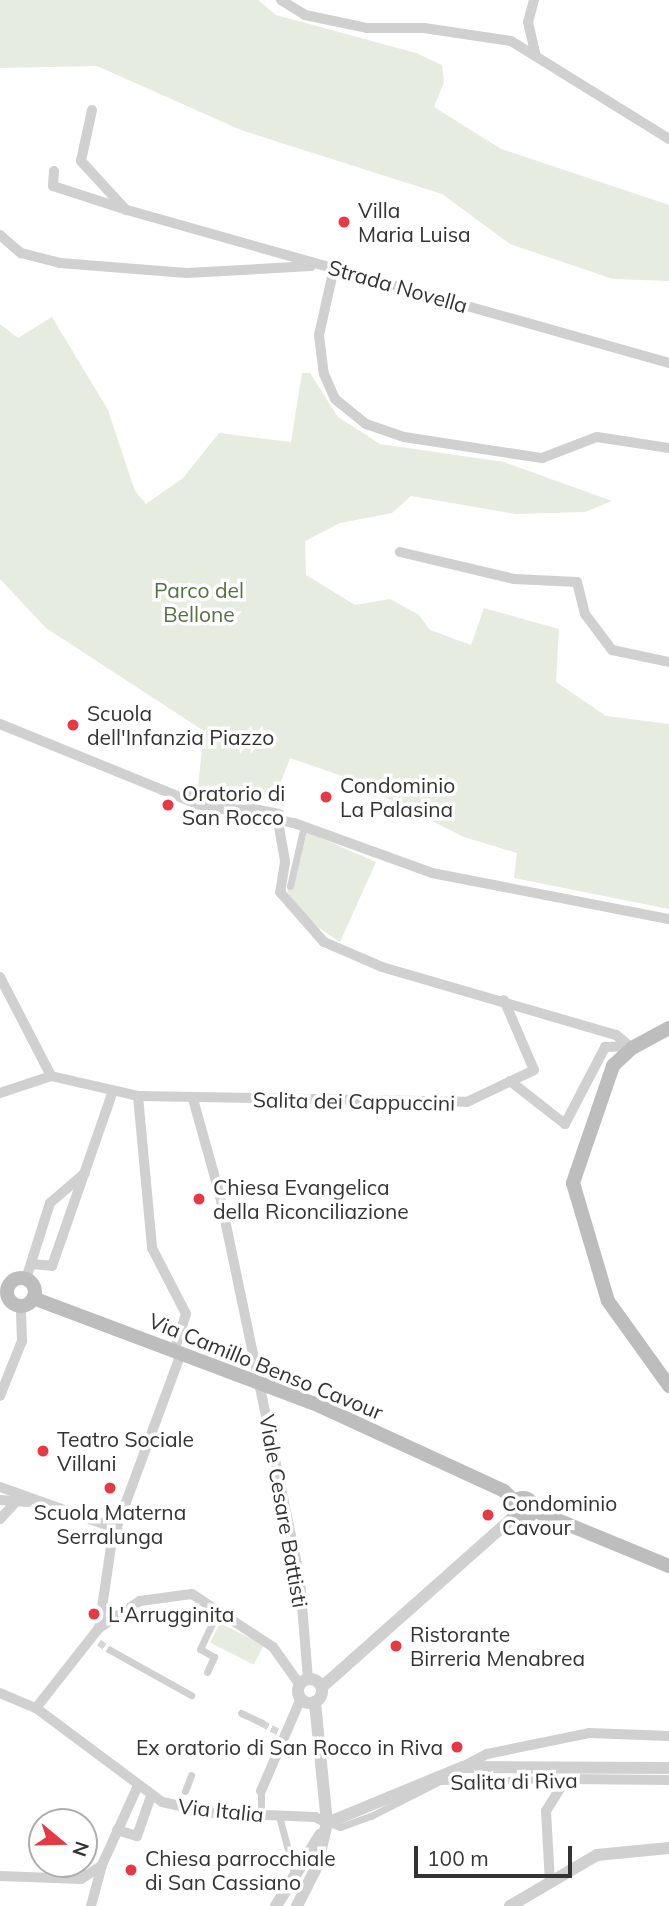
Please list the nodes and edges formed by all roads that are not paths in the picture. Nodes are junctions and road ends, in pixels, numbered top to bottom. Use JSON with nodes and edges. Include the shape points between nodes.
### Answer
{"nodes":[{"id":1,"x":281,"y":0,"type":"edge"},
{"id":2,"x":534,"y":0,"type":"edge"},
{"id":3,"x":535,"y":53,"type":"junction"},
{"id":4,"x":92,"y":110,"type":"dead end"},
{"id":5,"x":669,"y":139,"type":"edge"},
{"id":6,"x":54,"y":171,"type":"dead end"},
{"id":7,"x":127,"y":210,"type":"junction"},
{"id":8,"x":0,"y":236,"type":"edge"},
{"id":9,"x":322,"y":265,"type":"junction"},
{"id":10,"x":334,"y":268,"type":"junction"},
{"id":11,"x":669,"y":362,"type":"edge"},
{"id":12,"x":669,"y":448,"type":"edge"},
{"id":13,"x":400,"y":552,"type":"dead end"},
{"id":14,"x":669,"y":662,"type":"edge"},
{"id":15,"x":0,"y":724,"type":"edge"},
{"id":16,"x":174,"y":798,"type":"junction"},
{"id":17,"x":279,"y":814,"type":"dead end"},
{"id":18,"x":299,"y":824,"type":"junction"},
{"id":19,"x":279,"y":827,"type":"dead end"},
{"id":20,"x":290,"y":886,"type":"dead end"},
{"id":21,"x":669,"y":919,"type":"edge"},
{"id":22,"x":0,"y":977,"type":"edge"},
{"id":23,"x":504,"y":1000,"type":"junction"},
{"id":24,"x":669,"y":1028,"type":"edge"},
{"id":25,"x":632,"y":1048,"type":"junction"},
{"id":26,"x":51,"y":1076,"type":"junction"},
{"id":27,"x":510,"y":1082,"type":"junction"},
{"id":28,"x":0,"y":1093,"type":"edge"},
{"id":29,"x":112,"y":1094,"type":"junction"},
{"id":30,"x":138,"y":1096,"type":"junction"},
{"id":31,"x":193,"y":1098,"type":"junction"},
{"id":32,"x":85,"y":1173,"type":"junction"},
{"id":33,"x":31,"y":1264,"type":"junction"},
{"id":34,"x":26,"y":1279,"type":"junction"},
{"id":35,"x":3,"y":1291,"type":"edge"},
{"id":36,"x":27,"y":1302,"type":"junction"},
{"id":37,"x":178,"y":1352,"type":"junction"},
{"id":38,"x":257,"y":1380,"type":"junction"},
{"id":39,"x":669,"y":1386,"type":"edge"},
{"id":40,"x":0,"y":1396,"type":"edge"},
{"id":41,"x":0,"y":1489,"type":"edge"},
{"id":42,"x":0,"y":1500,"type":"edge"},
{"id":43,"x":16,"y":1502,"type":"junction"},
{"id":44,"x":39,"y":1502,"type":"junction"},
{"id":45,"x":515,"y":1508,"type":"junction"},
{"id":46,"x":0,"y":1519,"type":"edge"},
{"id":47,"x":117,"y":1529,"type":"junction"},
{"id":48,"x":669,"y":1566,"type":"edge"},
{"id":49,"x":218,"y":1611,"type":"junction"},
{"id":50,"x":99,"y":1628,"type":"junction"},
{"id":51,"x":110,"y":1650,"type":"tunnel mouth"},
{"id":52,"x":207,"y":1672,"type":"dead end"},
{"id":53,"x":304,"y":1682,"type":"junction"},
{"id":54,"x":322,"y":1687,"type":"junction"},
{"id":55,"x":0,"y":1693,"type":"edge"},
{"id":56,"x":191,"y":1695,"type":"dead end"},
{"id":57,"x":301,"y":1698,"type":"junction"},
{"id":58,"x":315,"y":1702,"type":"junction"},
{"id":59,"x":36,"y":1708,"type":"junction"},
{"id":60,"x":241,"y":1713,"type":"dead end"},
{"id":61,"x":262,"y":1723,"type":"tunnel mouth"},
{"id":62,"x":669,"y":1736,"type":"edge"},
{"id":63,"x":463,"y":1767,"type":"junction"},
{"id":64,"x":669,"y":1768,"type":"edge"},
{"id":65,"x":191,"y":1775,"type":"dead end"},
{"id":66,"x":566,"y":1779,"type":"junction"},
{"id":67,"x":669,"y":1780,"type":"edge"},
{"id":68,"x":137,"y":1788,"type":"junction"},
{"id":69,"x":185,"y":1791,"type":"dead end"},
{"id":70,"x":261,"y":1791,"type":"joint"},
{"id":71,"x":151,"y":1796,"type":"junction"},
{"id":72,"x":261,"y":1815,"type":"junction"},
{"id":73,"x":279,"y":1816,"type":"junction"},
{"id":74,"x":327,"y":1823,"type":"junction"},
{"id":75,"x":117,"y":1830,"type":"junction"},
{"id":76,"x":669,"y":1848,"type":"edge"},
{"id":77,"x":102,"y":1865,"type":"junction"},
{"id":78,"x":0,"y":1876,"type":"edge"},
{"id":79,"x":296,"y":1878,"type":"junction"},
{"id":80,"x":550,"y":1883,"type":"junction"},
{"id":81,"x":91,"y":1906,"type":"edge"},
{"id":82,"x":276,"y":1906,"type":"edge"},
{"id":83,"x":297,"y":1906,"type":"edge"},
{"id":84,"x":510,"y":1906,"type":"edge"}],
"edges":[{"from":1,"to":3,"type":"street","via":[[305,15],[367,28],[484,34]]},
{"from":2,"to":3,"type":"street","via":[[528,22]]},
{"from":3,"to":5,"type":"street"},
{"from":4,"to":7,"type":"street","via":[[81,161]]},
{"from":6,"to":7,"type":"street","name":"Strada Novella","via":[[53,186]]},
{"from":7,"to":9,"type":"street","name":"Strada Novella"},
{"from":8,"to":9,"type":"street","via":[[21,253],[60,263],[187,273]]},
{"from":9,"to":10,"type":"street","name":"Strada Novella"},
{"from":10,"to":11,"type":"street","name":"Strada Novella"},
{"from":10,"to":12,"type":"street","via":[[319,335],[324,374],[335,399],[366,424],[404,437],[542,458],[597,437]]},
{"from":13,"to":14,"type":"street","via":[[514,579],[577,582],[585,614],[612,650]]},
{"from":15,"to":16,"type":"street"},
{"from":16,"to":17,"type":"street"},
{"from":16,"to":18,"type":"street","bridge":true},
{"from":18,"to":20,"type":"street"},
{"from":18,"to":21,"type":"street","via":[[432,873]]},
{"from":19,"to":23,"type":"street","via":[[285,862],[280,892],[324,942],[382,968]]},
{"from":22,"to":26,"type":"street"},
{"from":23,"to":25,"type":"street","via":[[616,1035]]},
{"from":23,"to":27,"type":"street","name":"Salita dei Cappuccini","via":[[534,1070]]},
{"from":24,"to":25,"type":"main road"},
{"from":25,"to":27,"type":"street","via":[[605,1047],[565,1124]]},
{"from":25,"to":39,"type":"main road","via":[[607,1079],[574,1194],[616,1317]]},
{"from":26,"to":28,"type":"street"},
{"from":26,"to":29,"type":"street","name":"Salita dei Cappuccini"},
{"from":27,"to":31,"type":"street","name":"Salita dei Cappuccini","via":[[467,1102]]},
{"from":29,"to":30,"type":"street","name":"Salita dei Cappuccini"},
{"from":29,"to":32,"type":"street"},
{"from":30,"to":31,"type":"street","name":"Salita dei Cappuccini"},
{"from":30,"to":37,"type":"street","via":[[152,1248],[186,1314]]},
{"from":31,"to":38,"type":"street","name":"Viale Cesare Battisti"},
{"from":32,"to":33,"type":"street","via":[[50,1203]]},
{"from":32,"to":33,"type":"street","via":[[51,1266]]},
{"from":33,"to":34,"type":"street"},
{"from":34,"to":35,"type":"main road","via":[[13,1280]]},
{"from":34,"to":36,"type":"main road"},
{"from":35,"to":36,"type":"main road"},
{"from":36,"to":37,"type":"main road","name":"Via Camillo Benso Cavour"},
{"from":36,"to":40,"type":"street","via":[[22,1341]]},
{"from":37,"to":38,"type":"main road","name":"Via Camillo Benso Cavour"},
{"from":37,"to":47,"type":"street"},
{"from":38,"to":45,"type":"main road","name":"Via Camillo Benso Cavour","via":[[491,1485]]},
{"from":38,"to":53,"type":"street","name":"Viale Cesare Battisti","via":[[300,1580]]},
{"from":41,"to":42,"type":"street"},
{"from":41,"to":44,"type":"street"},
{"from":42,"to":43,"type":"street"},
{"from":43,"to":44,"type":"street"},
{"from":43,"to":46,"type":"street"},
{"from":44,"to":47,"type":"street"},
{"from":45,"to":48,"type":"main road","via":[[527,1517],[533,1510]]},
{"from":45,"to":54,"type":"street"},
{"from":47,"to":50,"type":"street"},
{"from":49,"to":50,"type":"street","via":[[191,1594],[176,1593],[141,1601]]},
{"from":49,"to":52,"type":"street","via":[[200,1649],[214,1657]]},
{"from":49,"to":53,"type":"street","via":[[273,1647]]},
{"from":50,"to":59,"type":"street","via":[[96,1640]]},
{"from":51,"to":56,"type":"street"},
{"from":53,"to":54,"type":"street"},
{"from":53,"to":57,"type":"street"},
{"from":54,"to":58,"type":"street"},
{"from":55,"to":59,"type":"street","name":"Via Italia"},
{"from":57,"to":58,"type":"street"},
{"from":57,"to":70,"type":"street"},
{"from":58,"to":74,"type":"street"},
{"from":59,"to":68,"type":"street","name":"Via Italia"},
{"from":60,"to":61,"type":"street"},
{"from":62,"to":63,"type":"street","via":[[589,1732],[488,1754]]},
{"from":63,"to":64,"type":"street","name":"Salita di Riva"},
{"from":63,"to":74,"type":"street"},
{"from":65,"to":69,"type":"street"},
{"from":66,"to":67,"type":"street","name":"Salita di Riva"},
{"from":66,"to":74,"type":"street","name":"Salita di Riva","via":[[440,1781],[340,1827]]},
{"from":66,"to":80,"type":"street","via":[[546,1811]]},
{"from":68,"to":71,"type":"street","name":"Via Italia"},
{"from":68,"to":75,"type":"street"},
{"from":70,"to":72,"type":"street"},
{"from":71,"to":72,"type":"street","name":"Via Italia","via":[[180,1806]]},
{"from":71,"to":75,"type":"street","via":[[136,1836]]},
{"from":72,"to":73,"type":"street","name":"Via Italia"},
{"from":73,"to":74,"type":"street","name":"Via Italia"},
{"from":73,"to":79,"type":"street"},
{"from":74,"to":79,"type":"street"},
{"from":74,"to":83,"type":"street","via":[[317,1866]]},
{"from":75,"to":77,"type":"street"},
{"from":76,"to":80,"type":"street","via":[[615,1850]]},
{"from":77,"to":78,"type":"street","via":[[81,1878]]},
{"from":77,"to":81,"type":"street"},
{"from":79,"to":82,"type":"street"},
{"from":80,"to":84,"type":"street"}]}
